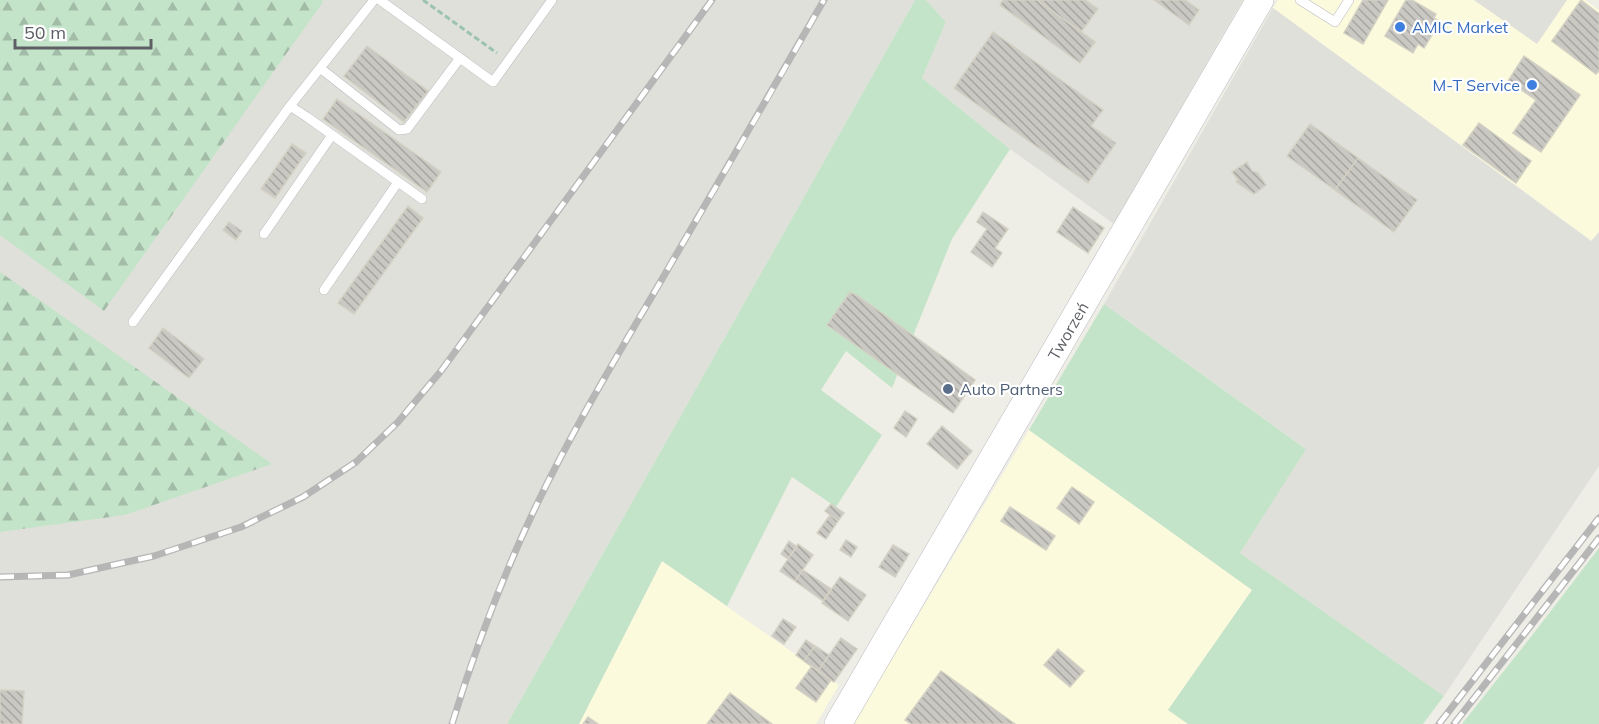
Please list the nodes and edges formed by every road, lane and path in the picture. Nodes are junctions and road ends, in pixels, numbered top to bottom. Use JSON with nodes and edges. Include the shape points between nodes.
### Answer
{"nodes":[{"id":1,"x":374,"y":0,"type":"edge"},
{"id":2,"x":380,"y":0,"type":"edge"},
{"id":3,"x":423,"y":0,"type":"edge"},
{"id":4,"x":552,"y":0,"type":"edge"},
{"id":5,"x":1260,"y":0,"type":"edge"},
{"id":6,"x":1300,"y":0,"type":"edge"},
{"id":7,"x":1349,"y":0,"type":"edge"},
{"id":8,"x":460,"y":58,"type":"junction"},
{"id":9,"x":508,"y":62,"type":"junction"},
{"id":10,"x":320,"y":68,"type":"junction"},
{"id":11,"x":290,"y":106,"type":"junction"},
{"id":12,"x":332,"y":135,"type":"junction"},
{"id":13,"x":398,"y":182,"type":"junction"},
{"id":14,"x":422,"y":199,"type":"dead end"},
{"id":15,"x":264,"y":234,"type":"dead end"},
{"id":16,"x":324,"y":290,"type":"dead end"},
{"id":17,"x":133,"y":322,"type":"dead end"},
{"id":18,"x":838,"y":724,"type":"edge"}],
"edges":[{"from":1,"to":10,"type":"lane"},
{"from":2,"to":8,"type":"lane"},
{"from":3,"to":9,"type":"path"},
{"from":4,"to":9,"type":"lane"},
{"from":5,"to":18,"type":"street","name":"Tworzeń"},
{"from":6,"to":7,"type":"lane","via":[[1335,22]]},
{"from":8,"to":9,"type":"lane","via":[[493,82]]},
{"from":8,"to":10,"type":"lane","via":[[407,129],[399,130]]},
{"from":10,"to":11,"type":"lane"},
{"from":11,"to":12,"type":"lane"},
{"from":11,"to":17,"type":"lane"},
{"from":12,"to":13,"type":"lane"},
{"from":12,"to":15,"type":"lane"},
{"from":13,"to":14,"type":"lane"},
{"from":13,"to":16,"type":"lane"}]}
